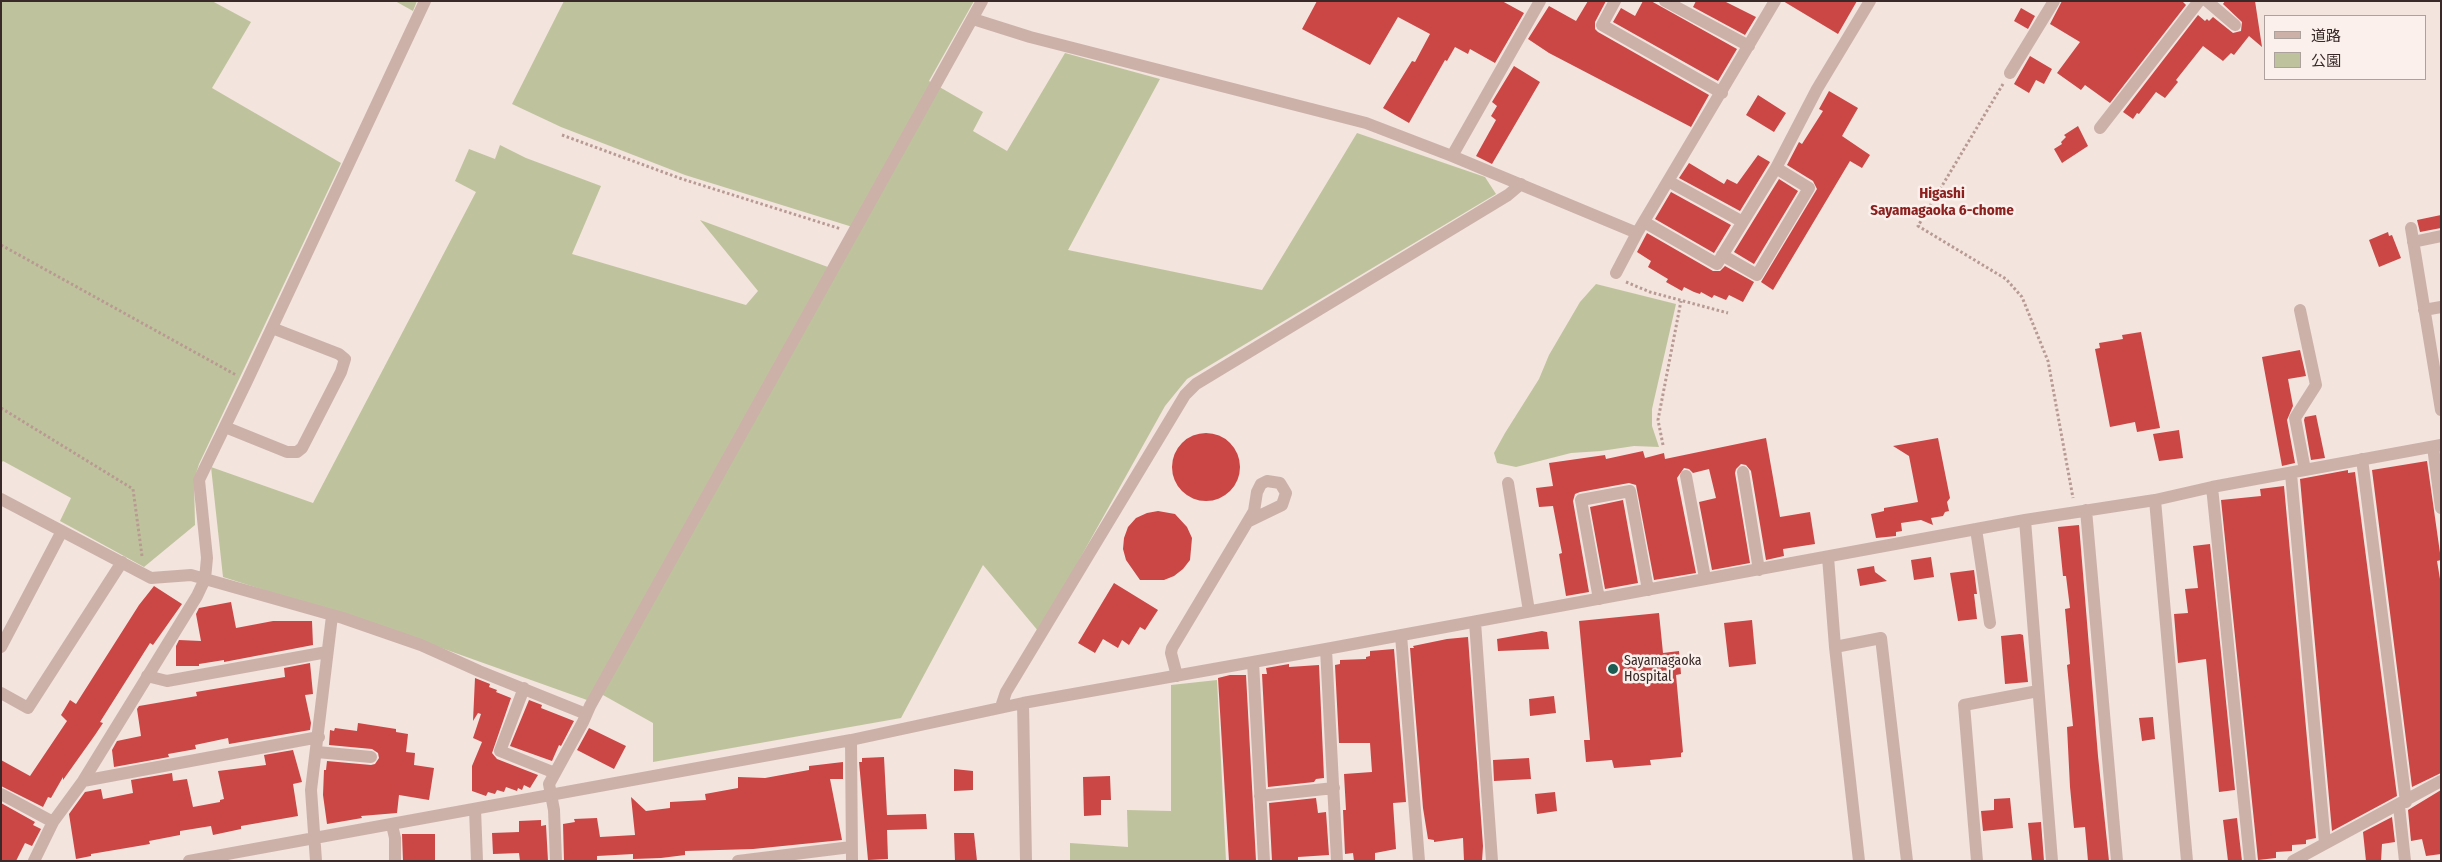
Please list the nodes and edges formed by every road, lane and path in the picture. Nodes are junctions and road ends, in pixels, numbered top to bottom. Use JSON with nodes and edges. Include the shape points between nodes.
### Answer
{"nodes":[{"id":1,"x":425,"y":1,"type":"edge"},
{"id":2,"x":982,"y":1,"type":"edge"},
{"id":3,"x":1540,"y":1,"type":"edge"},
{"id":4,"x":1615,"y":1,"type":"edge"},
{"id":5,"x":1665,"y":1,"type":"edge"},
{"id":6,"x":1775,"y":1,"type":"edge"},
{"id":7,"x":1870,"y":1,"type":"edge"},
{"id":8,"x":2054,"y":1,"type":"edge"},
{"id":9,"x":2198,"y":1,"type":"edge"},
{"id":10,"x":2207,"y":1,"type":"edge"},
{"id":11,"x":973,"y":19,"type":"junction"},
{"id":12,"x":2235,"y":25,"type":"dead end"},
{"id":13,"x":1749,"y":46,"type":"junction"},
{"id":14,"x":2010,"y":73,"type":"joint"},
{"id":15,"x":1722,"y":92,"type":"junction"},
{"id":16,"x":2100,"y":128,"type":"dead end"},
{"id":17,"x":562,"y":135,"type":"dead end"},
{"id":18,"x":1452,"y":156,"type":"junction"},
{"id":19,"x":1776,"y":168,"type":"junction"},
{"id":20,"x":1668,"y":181,"type":"junction"},
{"id":21,"x":1521,"y":184,"type":"junction"},
{"id":22,"x":1644,"y":222,"type":"junction"},
{"id":23,"x":1741,"y":222,"type":"junction"},
{"id":24,"x":2410,"y":228,"type":"dead end"},
{"id":25,"x":851,"y":233,"type":"junction"},
{"id":26,"x":1637,"y":234,"type":"junction"},
{"id":27,"x":2441,"y":236,"type":"edge"},
{"id":28,"x":2413,"y":242,"type":"junction"},
{"id":29,"x":1,"y":245,"type":"edge"},
{"id":30,"x":1722,"y":255,"type":"junction"},
{"id":31,"x":1616,"y":274,"type":"joint"},
{"id":32,"x":1681,"y":301,"type":"junction"},
{"id":33,"x":2441,"y":307,"type":"edge"},
{"id":34,"x":2300,"y":310,"type":"dead end"},
{"id":35,"x":2424,"y":310,"type":"junction"},
{"id":36,"x":1728,"y":313,"type":"dead end"},
{"id":37,"x":272,"y":328,"type":"junction"},
{"id":38,"x":2438,"y":377,"type":"edge"},
{"id":39,"x":247,"y":381,"type":"junction"},
{"id":40,"x":1,"y":408,"type":"edge"},
{"id":41,"x":2441,"y":410,"type":"edge"},
{"id":42,"x":225,"y":427,"type":"junction"},
{"id":43,"x":1663,"y":445,"type":"dead end"},
{"id":44,"x":2437,"y":446,"type":"edge"},
{"id":45,"x":2362,"y":459,"type":"junction"},
{"id":46,"x":2305,"y":470,"type":"junction"},
{"id":47,"x":1743,"y":472,"type":"dead end"},
{"id":48,"x":2291,"y":474,"type":"junction"},
{"id":49,"x":1686,"y":476,"type":"dead end"},
{"id":50,"x":1508,"y":483,"type":"dead end"},
{"id":51,"x":2212,"y":487,"type":"junction"},
{"id":52,"x":2,"y":500,"type":"edge"},
{"id":53,"x":2154,"y":500,"type":"junction"},
{"id":54,"x":2441,"y":508,"type":"edge"},
{"id":55,"x":2081,"y":511,"type":"junction"},
{"id":56,"x":2025,"y":520,"type":"junction"},
{"id":57,"x":1249,"y":521,"type":"dead end"},
{"id":58,"x":1976,"y":529,"type":"junction"},
{"id":59,"x":62,"y":531,"type":"junction"},
{"id":60,"x":1828,"y":557,"type":"junction"},
{"id":61,"x":122,"y":562,"type":"junction"},
{"id":62,"x":1759,"y":570,"type":"junction"},
{"id":63,"x":146,"y":575,"type":"junction"},
{"id":64,"x":1705,"y":578,"type":"junction"},
{"id":65,"x":205,"y":579,"type":"junction"},
{"id":66,"x":1648,"y":590,"type":"junction"},
{"id":67,"x":1599,"y":599,"type":"junction"},
{"id":68,"x":1529,"y":612,"type":"junction"},
{"id":69,"x":332,"y":616,"type":"junction"},
{"id":70,"x":1475,"y":622,"type":"junction"},
{"id":71,"x":1990,"y":623,"type":"dead end"},
{"id":72,"x":1401,"y":635,"type":"junction"},
{"id":73,"x":1,"y":647,"type":"edge"},
{"id":74,"x":1835,"y":647,"type":"junction"},
{"id":75,"x":1326,"y":649,"type":"junction"},
{"id":76,"x":328,"y":652,"type":"junction"},
{"id":77,"x":1253,"y":662,"type":"junction"},
{"id":78,"x":146,"y":676,"type":"junction"},
{"id":79,"x":1176,"y":676,"type":"junction"},
{"id":80,"x":524,"y":688,"type":"junction"},
{"id":81,"x":2038,"y":691,"type":"junction"},
{"id":82,"x":1,"y":693,"type":"edge"},
{"id":83,"x":1023,"y":703,"type":"junction"},
{"id":84,"x":1001,"y":707,"type":"junction"},
{"id":85,"x":586,"y":714,"type":"junction"},
{"id":86,"x":319,"y":736,"type":"junction"},
{"id":87,"x":851,"y":740,"type":"junction"},
{"id":88,"x":317,"y":752,"type":"junction"},
{"id":89,"x":371,"y":757,"type":"dead end"},
{"id":90,"x":555,"y":773,"type":"junction"},
{"id":91,"x":83,"y":780,"type":"junction"},
{"id":92,"x":2441,"y":781,"type":"edge"},
{"id":93,"x":1334,"y":788,"type":"junction"},
{"id":94,"x":1,"y":794,"type":"edge"},
{"id":95,"x":550,"y":795,"type":"junction"},
{"id":96,"x":1260,"y":796,"type":"junction"},
{"id":97,"x":2402,"y":804,"type":"junction"},
{"id":98,"x":475,"y":809,"type":"junction"},
{"id":99,"x":53,"y":822,"type":"junction"},
{"id":100,"x":392,"y":825,"type":"junction"},
{"id":101,"x":314,"y":838,"type":"junction"},
{"id":102,"x":2325,"y":843,"type":"junction"},
{"id":103,"x":852,"y":847,"type":"junction"},
{"id":104,"x":222,"y":858,"type":"edge"},
{"id":105,"x":34,"y":861,"type":"edge"},
{"id":106,"x":189,"y":861,"type":"edge"},
{"id":107,"x":316,"y":861,"type":"edge"},
{"id":108,"x":395,"y":861,"type":"edge"},
{"id":109,"x":477,"y":861,"type":"edge"},
{"id":110,"x":556,"y":861,"type":"edge"},
{"id":111,"x":738,"y":861,"type":"edge"},
{"id":112,"x":852,"y":861,"type":"edge"},
{"id":113,"x":1026,"y":861,"type":"edge"},
{"id":114,"x":1264,"y":861,"type":"edge"},
{"id":115,"x":1337,"y":861,"type":"edge"},
{"id":116,"x":1419,"y":861,"type":"edge"},
{"id":117,"x":1492,"y":861,"type":"edge"},
{"id":118,"x":1859,"y":861,"type":"edge"},
{"id":119,"x":1907,"y":861,"type":"edge"},
{"id":120,"x":1977,"y":861,"type":"edge"},
{"id":121,"x":2052,"y":861,"type":"edge"},
{"id":122,"x":2117,"y":861,"type":"edge"},
{"id":123,"x":2187,"y":861,"type":"edge"},
{"id":124,"x":2250,"y":861,"type":"edge"},
{"id":125,"x":2293,"y":861,"type":"edge"},
{"id":126,"x":2405,"y":861,"type":"edge"}],
"edges":[{"from":1,"to":37,"type":"street"},
{"from":2,"to":11,"type":"street"},
{"from":3,"to":18,"type":"street"},
{"from":4,"to":15,"type":"street","via":[[1602,25]]},
{"from":5,"to":13,"type":"street"},
{"from":6,"to":13,"type":"street"},
{"from":7,"to":19,"type":"street","via":[[1817,89]]},
{"from":8,"to":14,"type":"street"},
{"from":9,"to":16,"type":"street"},
{"from":10,"to":12,"type":"street"},
{"from":11,"to":18,"type":"street","via":[[1030,37],[1366,123]]},
{"from":11,"to":25,"type":"street"},
{"from":13,"to":15,"type":"street"},
{"from":14,"to":55,"type":"path","via":[[1918,226],[2006,279],[2022,297],[2048,361]]},
{"from":15,"to":20,"type":"street"},
{"from":17,"to":25,"type":"path","via":[[682,179]]},
{"from":18,"to":21,"type":"street"},
{"from":19,"to":23,"type":"street"},
{"from":19,"to":30,"type":"street","via":[[1809,188],[1757,275]]},
{"from":20,"to":22,"type":"street"},
{"from":20,"to":23,"type":"street"},
{"from":21,"to":26,"type":"street"},
{"from":21,"to":84,"type":"street","via":[[1508,195],[1196,384],[1185,395],[1006,692]]},
{"from":22,"to":26,"type":"street"},
{"from":22,"to":30,"type":"street","via":[[1717,264]]},
{"from":23,"to":30,"type":"street"},
{"from":24,"to":28,"type":"street"},
{"from":25,"to":85,"type":"street"},
{"from":26,"to":31,"type":"street"},
{"from":27,"to":28,"type":"street"},
{"from":28,"to":35,"type":"street"},
{"from":29,"to":39,"type":"path"},
{"from":31,"to":32,"type":"path","via":[[1616,278]]},
{"from":32,"to":36,"type":"path"},
{"from":32,"to":43,"type":"path","via":[[1658,420]]},
{"from":33,"to":35,"type":"street"},
{"from":34,"to":46,"type":"street","via":[[2316,385],[2295,418]]},
{"from":35,"to":38,"type":"street"},
{"from":37,"to":39,"type":"street"},
{"from":37,"to":42,"type":"street","via":[[339,354],[345,359],[341,372],[297,452],[287,452]]},
{"from":38,"to":41,"type":"street"},
{"from":39,"to":42,"type":"street"},
{"from":40,"to":63,"type":"path","via":[[133,489]]},
{"from":42,"to":65,"type":"street","via":[[199,480],[207,558]]},
{"from":44,"to":45,"type":"street"},
{"from":44,"to":54,"type":"street"},
{"from":45,"to":46,"type":"street"},
{"from":45,"to":97,"type":"street"},
{"from":46,"to":48,"type":"street"},
{"from":47,"to":62,"type":"street"},
{"from":48,"to":51,"type":"street"},
{"from":48,"to":102,"type":"street"},
{"from":49,"to":64,"type":"street"},
{"from":50,"to":68,"type":"street"},
{"from":51,"to":53,"type":"street"},
{"from":51,"to":124,"type":"street"},
{"from":52,"to":59,"type":"street"},
{"from":53,"to":55,"type":"street"},
{"from":53,"to":123,"type":"street"},
{"from":55,"to":56,"type":"street"},
{"from":55,"to":122,"type":"street"},
{"from":56,"to":58,"type":"street"},
{"from":56,"to":81,"type":"street"},
{"from":57,"to":79,"type":"street","via":[[1172,648]]},
{"from":58,"to":60,"type":"street"},
{"from":58,"to":71,"type":"street"},
{"from":59,"to":61,"type":"street"},
{"from":59,"to":73,"type":"street"},
{"from":60,"to":62,"type":"street"},
{"from":60,"to":74,"type":"street"},
{"from":61,"to":63,"type":"street"},
{"from":61,"to":82,"type":"street","via":[[28,708]]},
{"from":62,"to":64,"type":"street"},
{"from":63,"to":65,"type":"street","via":[[151,578],[191,575]]},
{"from":64,"to":66,"type":"street"},
{"from":65,"to":69,"type":"street"},
{"from":65,"to":78,"type":"street"},
{"from":66,"to":67,"type":"street"},
{"from":66,"to":67,"type":"street","via":[[1630,491],[1620,492],[1581,500]]},
{"from":67,"to":68,"type":"street"},
{"from":68,"to":70,"type":"street"},
{"from":69,"to":76,"type":"street"},
{"from":69,"to":80,"type":"street","via":[[421,645],[479,672]]},
{"from":70,"to":72,"type":"street"},
{"from":70,"to":117,"type":"street"},
{"from":72,"to":75,"type":"street"},
{"from":72,"to":116,"type":"street"},
{"from":74,"to":118,"type":"street"},
{"from":74,"to":119,"type":"street","via":[[1881,638]]},
{"from":75,"to":77,"type":"street"},
{"from":75,"to":93,"type":"street"},
{"from":76,"to":78,"type":"street","via":[[167,681]]},
{"from":76,"to":86,"type":"street"},
{"from":77,"to":79,"type":"street"},
{"from":77,"to":96,"type":"street"},
{"from":78,"to":91,"type":"street"},
{"from":79,"to":83,"type":"street"},
{"from":80,"to":85,"type":"street"},
{"from":80,"to":90,"type":"street","via":[[500,751]]},
{"from":81,"to":120,"type":"street","via":[[1964,705]]},
{"from":81,"to":121,"type":"street"},
{"from":83,"to":84,"type":"street"},
{"from":83,"to":113,"type":"street"},
{"from":84,"to":87,"type":"street"},
{"from":85,"to":90,"type":"street"},
{"from":86,"to":88,"type":"street"},
{"from":86,"to":91,"type":"street"},
{"from":87,"to":95,"type":"street"},
{"from":87,"to":103,"type":"street"},
{"from":88,"to":89,"type":"street"},
{"from":88,"to":101,"type":"street","via":[[311,790]]},
{"from":90,"to":95,"type":"street","via":[[549,784]]},
{"from":91,"to":99,"type":"street"},
{"from":92,"to":97,"type":"street"},
{"from":93,"to":96,"type":"street"},
{"from":93,"to":115,"type":"street"},
{"from":94,"to":99,"type":"street"},
{"from":95,"to":98,"type":"street"},
{"from":95,"to":110,"type":"street","via":[[554,810]]},
{"from":96,"to":114,"type":"street"},
{"from":97,"to":102,"type":"street"},
{"from":97,"to":126,"type":"street"},
{"from":98,"to":100,"type":"street"},
{"from":98,"to":109,"type":"street"},
{"from":99,"to":105,"type":"street"},
{"from":100,"to":101,"type":"street"},
{"from":100,"to":108,"type":"street"},
{"from":101,"to":104,"type":"street"},
{"from":101,"to":107,"type":"street"},
{"from":102,"to":125,"type":"street"},
{"from":103,"to":111,"type":"street"},
{"from":103,"to":112,"type":"street"},
{"from":104,"to":106,"type":"street"}]}
